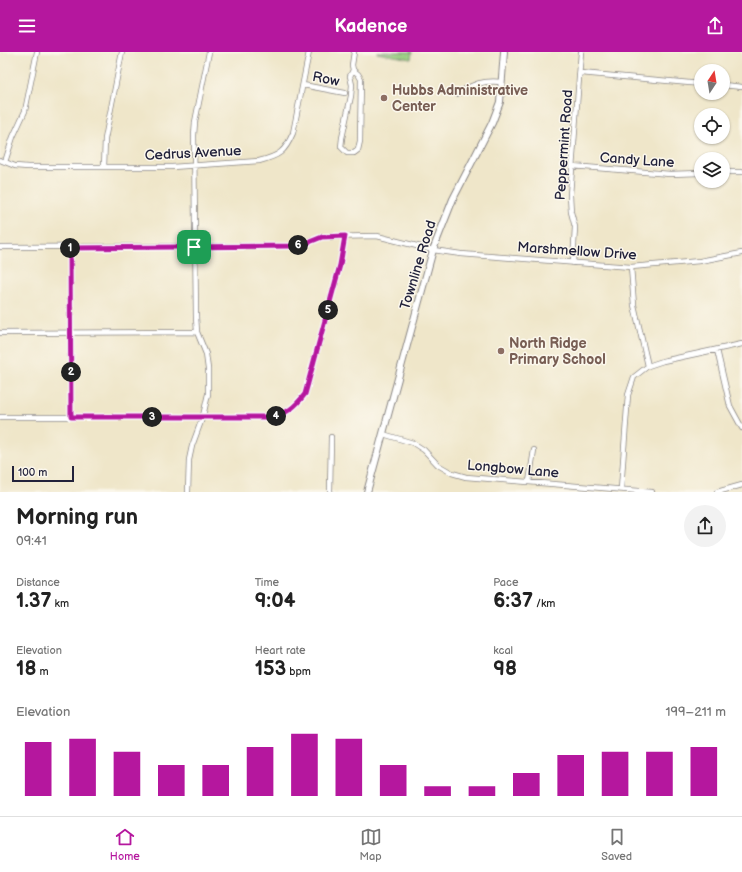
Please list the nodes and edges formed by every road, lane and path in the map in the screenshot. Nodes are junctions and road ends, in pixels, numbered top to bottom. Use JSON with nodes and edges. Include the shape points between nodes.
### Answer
{"nodes":[{"id":1,"x":37,"y":52,"type":"edge"},
{"id":2,"x":122,"y":52,"type":"edge"},
{"id":3,"x":209,"y":52,"type":"edge"},
{"id":4,"x":309,"y":52,"type":"edge"},
{"id":5,"x":354,"y":52,"type":"edge"},
{"id":6,"x":504,"y":52,"type":"edge"},
{"id":7,"x":581,"y":52,"type":"edge"},
{"id":8,"x":353,"y":70,"type":"junction"},
{"id":9,"x":581,"y":73,"type":"junction"},
{"id":10,"x":502,"y":82,"type":"junction"},
{"id":11,"x":694,"y":83,"type":"edge"},
{"id":12,"x":302,"y":85,"type":"junction"},
{"id":13,"x":730,"y":86,"type":"edge"},
{"id":14,"x":742,"y":87,"type":"edge"},
{"id":15,"x":345,"y":93,"type":"dead end"},
{"id":16,"x":457,"y":94,"type":"dead end"},
{"id":17,"x":2,"y":161,"type":"edge"},
{"id":18,"x":194,"y":165,"type":"junction"},
{"id":19,"x":572,"y":166,"type":"junction"},
{"id":20,"x":104,"y":167,"type":"junction"},
{"id":21,"x":730,"y":172,"type":"edge"},
{"id":22,"x":742,"y":172,"type":"edge"},
{"id":23,"x":694,"y":173,"type":"edge"},
{"id":24,"x":345,"y":236,"type":"junction"},
{"id":25,"x":0,"y":247,"type":"edge"},
{"id":26,"x":194,"y":247,"type":"junction"},
{"id":27,"x":70,"y":248,"type":"junction"},
{"id":28,"x":433,"y":250,"type":"junction"},
{"id":29,"x":742,"y":253,"type":"edge"},
{"id":30,"x":574,"y":263,"type":"junction"},
{"id":31,"x":632,"y":268,"type":"junction"},
{"id":32,"x":71,"y":332,"type":"junction"},
{"id":33,"x":197,"y":332,"type":"junction"},
{"id":34,"x":0,"y":333,"type":"edge"},
{"id":35,"x":742,"y":344,"type":"edge"},
{"id":36,"x":717,"y":350,"type":"junction"},
{"id":37,"x":648,"y":366,"type":"junction"},
{"id":38,"x":204,"y":416,"type":"junction"},
{"id":39,"x":0,"y":417,"type":"edge"},
{"id":40,"x":71,"y":417,"type":"junction"},
{"id":41,"x":742,"y":428,"type":"edge"},
{"id":42,"x":383,"y":434,"type":"junction"},
{"id":43,"x":331,"y":437,"type":"dead end"},
{"id":44,"x":534,"y":450,"type":"dead end"},
{"id":45,"x":529,"y":482,"type":"junction"},
{"id":46,"x":742,"y":484,"type":"edge"},
{"id":47,"x":621,"y":489,"type":"junction"},
{"id":48,"x":188,"y":492,"type":"edge"},
{"id":49,"x":330,"y":492,"type":"edge"},
{"id":50,"x":367,"y":492,"type":"edge"},
{"id":51,"x":652,"y":492,"type":"edge"},
{"id":52,"x":717,"y":492,"type":"edge"}],
"edges":[{"from":1,"to":17,"type":"street","via":[[25,111]]},
{"from":2,"to":20,"type":"street","via":[[105,139]]},
{"from":3,"to":18,"type":"street","via":[[195,122]]},
{"from":4,"to":12,"type":"street","name":"Cedrus Avenue"},
{"from":5,"to":8,"type":"street"},
{"from":6,"to":10,"type":"main road","name":"Townline Road"},
{"from":7,"to":9,"type":"street","name":"Peppermint Road"},
{"from":8,"to":8,"type":"street","via":[[360,79],[360,141],[358,150],[347,153],[341,147],[351,96],[350,76]]},
{"from":9,"to":11,"type":"street"},
{"from":9,"to":19,"type":"street","name":"Peppermint Road"},
{"from":10,"to":16,"type":"street","via":[[477,83]]},
{"from":10,"to":28,"type":"main road","name":"Townline Road","via":[[500,102],[492,123],[453,199]]},
{"from":12,"to":15,"type":"street","name":"Row"},
{"from":12,"to":18,"type":"street","name":"Cedrus Avenue","via":[[293,133],[288,145],[280,153],[260,161]]},
{"from":13,"to":14,"type":"street"},
{"from":17,"to":20,"type":"street","name":"Cedrus Avenue","via":[[28,167]]},
{"from":18,"to":20,"type":"street","name":"Cedrus Avenue"},
{"from":18,"to":26,"type":"street"},
{"from":19,"to":23,"type":"street","name":"Candy Lane","via":[[670,174]]},
{"from":19,"to":30,"type":"street","name":"Peppermint Road","via":[[570,195],[575,227]]},
{"from":21,"to":22,"type":"street"},
{"from":24,"to":26,"type":"street","name":"Marshmellow Drive","via":[[322,237],[292,246]]},
{"from":24,"to":28,"type":"street","name":"Marshmellow Drive","via":[[378,236]]},
{"from":24,"to":38,"type":"street","via":[[340,265],[310,378],[305,394],[298,404],[282,415],[271,417]]},
{"from":25,"to":27,"type":"street","name":"Marshmellow Drive"},
{"from":26,"to":27,"type":"street","name":"Marshmellow Drive"},
{"from":26,"to":33,"type":"street"},
{"from":27,"to":32,"type":"street"},
{"from":28,"to":30,"type":"street","name":"Marshmellow Drive"},
{"from":28,"to":42,"type":"main road","name":"Townline Road"},
{"from":29,"to":31,"type":"street","name":"Marshmellow Drive","via":[[700,261]]},
{"from":30,"to":31,"type":"street","name":"Marshmellow Drive"},
{"from":31,"to":37,"type":"street","via":[[634,305]]},
{"from":32,"to":33,"type":"street"},
{"from":32,"to":34,"type":"street"},
{"from":32,"to":40,"type":"street"},
{"from":33,"to":38,"type":"street","via":[[206,354],[208,368],[208,394]]},
{"from":35,"to":36,"type":"street"},
{"from":36,"to":37,"type":"street"},
{"from":36,"to":41,"type":"street","via":[[730,406]]},
{"from":37,"to":47,"type":"street","via":[[634,377],[628,395]]},
{"from":38,"to":40,"type":"street"},
{"from":38,"to":48,"type":"street","via":[[189,460]]},
{"from":39,"to":40,"type":"street"},
{"from":42,"to":45,"type":"street","name":"Longbow Lane","via":[[413,443],[424,450],[438,465],[452,473],[466,477]]},
{"from":42,"to":50,"type":"main road","name":"Townline Road"},
{"from":43,"to":49,"type":"street"},
{"from":44,"to":45,"type":"street"},
{"from":45,"to":47,"type":"street","name":"Longbow Lane"},
{"from":46,"to":52,"type":"street"},
{"from":47,"to":51,"type":"street","name":"Longbow Lane"}]}
